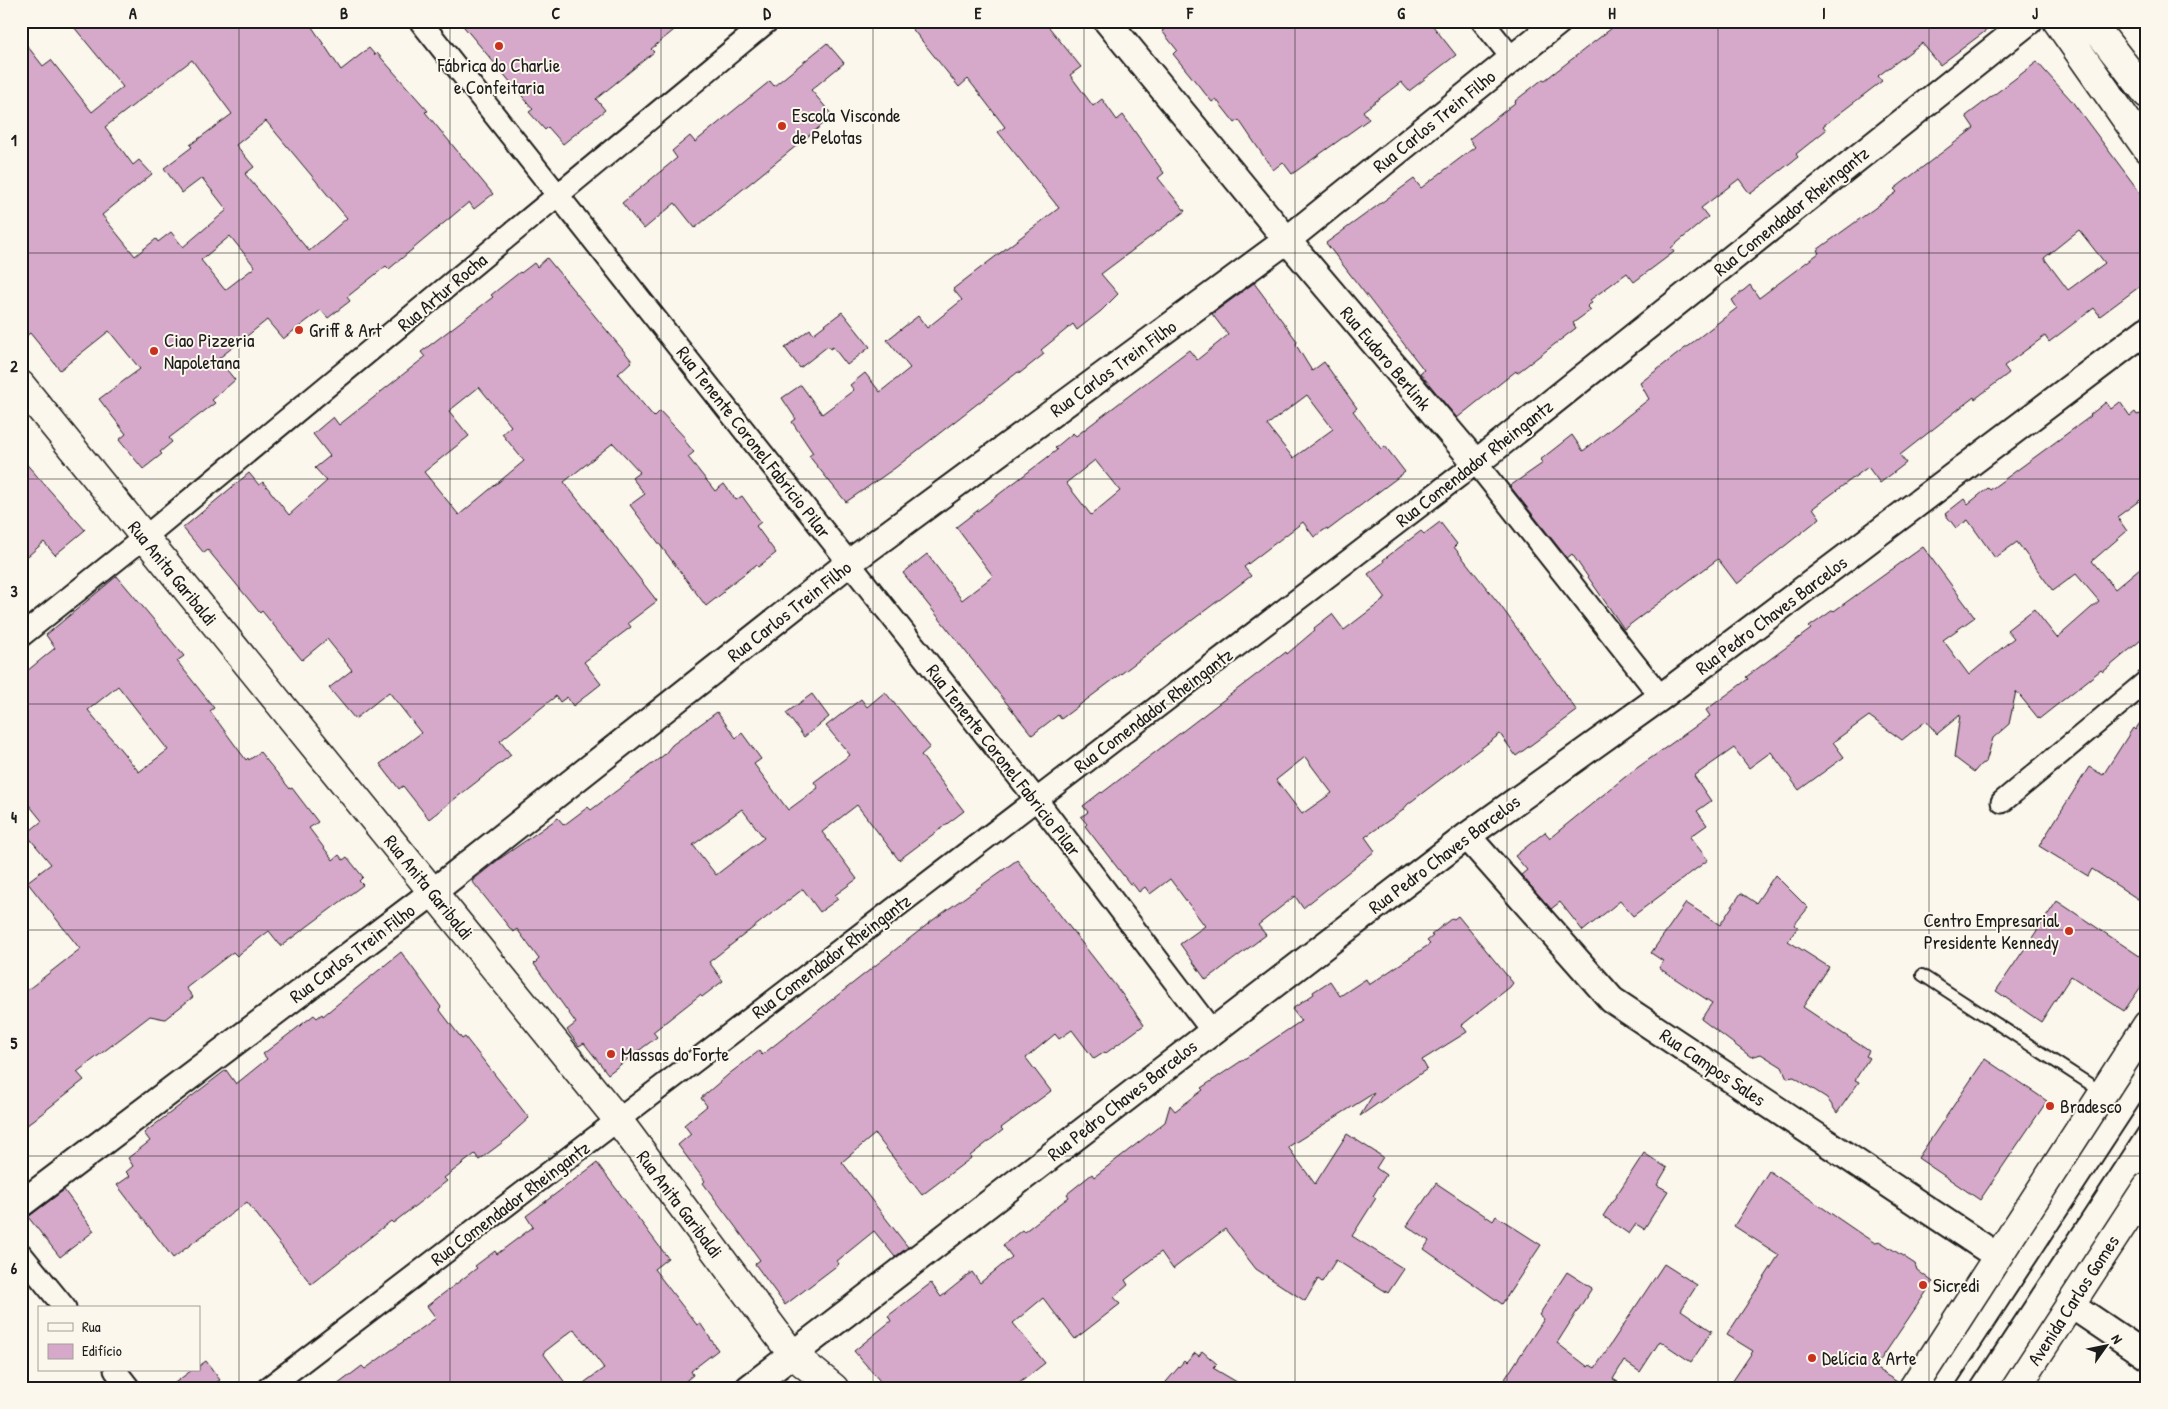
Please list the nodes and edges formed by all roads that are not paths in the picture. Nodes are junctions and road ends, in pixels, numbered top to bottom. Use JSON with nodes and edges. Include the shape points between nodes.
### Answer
{"nodes":[{"id":1,"x":420,"y":21,"type":"edge"},
{"id":2,"x":768,"y":21,"type":"edge"},
{"id":3,"x":1107,"y":21,"type":"edge"},
{"id":4,"x":1482,"y":21,"type":"edge"},
{"id":5,"x":1558,"y":21,"type":"edge"},
{"id":6,"x":2029,"y":21,"type":"edge"},
{"id":7,"x":2057,"y":21,"type":"edge"},
{"id":8,"x":2090,"y":21,"type":"edge"},
{"id":9,"x":1512,"y":58,"type":"junction"},
{"id":10,"x":2147,"y":94,"type":"edge"},
{"id":11,"x":2147,"y":149,"type":"edge"},
{"id":12,"x":559,"y":195,"type":"junction"},
{"id":13,"x":1287,"y":240,"type":"junction"},
{"id":14,"x":2147,"y":330,"type":"edge"},
{"id":15,"x":21,"y":385,"type":"edge"},
{"id":16,"x":1476,"y":463,"type":"junction"},
{"id":17,"x":145,"y":538,"type":"junction"},
{"id":18,"x":849,"y":563,"type":"junction"},
{"id":19,"x":21,"y":636,"type":"edge"},
{"id":20,"x":2147,"y":681,"type":"edge"},
{"id":21,"x":1662,"y":697,"type":"junction"},
{"id":22,"x":1036,"y":800,"type":"junction"},
{"id":23,"x":2002,"y":802,"type":"dead end"},
{"id":24,"x":1466,"y":836,"type":"junction"},
{"id":25,"x":433,"y":892,"type":"junction"},
{"id":26,"x":1922,"y":975,"type":"dead end"},
{"id":27,"x":2147,"y":1025,"type":"edge"},
{"id":28,"x":1212,"y":1031,"type":"junction"},
{"id":29,"x":2103,"y":1092,"type":"junction"},
{"id":30,"x":2147,"y":1104,"type":"edge"},
{"id":31,"x":618,"y":1120,"type":"junction"},
{"id":32,"x":2147,"y":1187,"type":"edge"},
{"id":33,"x":21,"y":1204,"type":"edge"},
{"id":34,"x":21,"y":1254,"type":"edge"},
{"id":35,"x":1997,"y":1256,"type":"junction"},
{"id":36,"x":2070,"y":1304,"type":"junction"},
{"id":37,"x":63,"y":1306,"type":"edge"},
{"id":38,"x":792,"y":1354,"type":"junction"},
{"id":39,"x":2147,"y":1356,"type":"edge"},
{"id":40,"x":117,"y":1372,"type":"edge"},
{"id":41,"x":129,"y":1388,"type":"edge"},
{"id":42,"x":268,"y":1388,"type":"edge"},
{"id":43,"x":748,"y":1388,"type":"edge"},
{"id":44,"x":834,"y":1388,"type":"edge"},
{"id":45,"x":1913,"y":1388,"type":"edge"},
{"id":46,"x":1961,"y":1388,"type":"edge"},
{"id":47,"x":2016,"y":1388,"type":"edge"}],
"edges":[{"from":1,"to":12,"type":"street","name":"Rua Tenente Coronel Fabricio Pilar"},
{"from":2,"to":12,"type":"street","name":"Rua Artur Rocha"},
{"from":3,"to":13,"type":"street","name":"Rua Eudoro Berlink"},
{"from":4,"to":9,"type":"street"},
{"from":5,"to":9,"type":"street","name":"Rua Carlos Trein Filho"},
{"from":6,"to":16,"type":"street","name":"Rua Comendador Rheingantz"},
{"from":7,"to":11,"type":"main road"},
{"from":8,"to":10,"type":"main road"},
{"from":9,"to":13,"type":"street","name":"Rua Carlos Trein Filho"},
{"from":12,"to":17,"type":"street","name":"Rua Artur Rocha"},
{"from":12,"to":18,"type":"street","name":"Rua Tenente Coronel Fabricio Pilar"},
{"from":13,"to":16,"type":"street","name":"Rua Eudoro Berlink"},
{"from":13,"to":18,"type":"street","name":"Rua Carlos Trein Filho"},
{"from":14,"to":21,"type":"street","name":"Rua Pedro Chaves Barcelos"},
{"from":15,"to":17,"type":"main road","name":"Rua Anita Garibaldi"},
{"from":16,"to":21,"type":"street","name":"Rua Eudoro Berlink"},
{"from":16,"to":22,"type":"street","name":"Rua Comendador Rheingantz"},
{"from":17,"to":19,"type":"street","name":"Rua Artur Rocha"},
{"from":17,"to":25,"type":"main road","name":"Rua Anita Garibaldi"},
{"from":18,"to":22,"type":"street","name":"Rua Tenente Coronel Fabricio Pilar"},
{"from":18,"to":25,"type":"street","name":"Rua Carlos Trein Filho"},
{"from":20,"to":23,"type":"street"},
{"from":21,"to":24,"type":"street","name":"Rua Pedro Chaves Barcelos"},
{"from":22,"to":28,"type":"street","name":"Rua Tenente Coronel Fabricio Pilar"},
{"from":22,"to":31,"type":"street","name":"Rua Comendador Rheingantz"},
{"from":24,"to":28,"type":"street","name":"Rua Pedro Chaves Barcelos"},
{"from":24,"to":35,"type":"street","name":"Rua Campos Sales","via":[[1612,1000]]},
{"from":25,"to":31,"type":"main road","name":"Rua Anita Garibaldi"},
{"from":25,"to":33,"type":"street","name":"Rua Carlos Trein Filho"},
{"from":26,"to":29,"type":"lane"},
{"from":27,"to":29,"type":"main road"},
{"from":28,"to":38,"type":"street","name":"Rua Pedro Chaves Barcelos"},
{"from":29,"to":35,"type":"main road"},
{"from":30,"to":46,"type":"lane"},
{"from":31,"to":38,"type":"main road","name":"Rua Anita Garibaldi"},
{"from":31,"to":42,"type":"street","name":"Rua Comendador Rheingantz"},
{"from":32,"to":36,"type":"main road","name":"Avenida Carlos Gomes"},
{"from":34,"to":37,"type":"street"},
{"from":35,"to":45,"type":"main road"},
{"from":36,"to":39,"type":"street"},
{"from":36,"to":47,"type":"main road","name":"Avenida Carlos Gomes"},
{"from":38,"to":43,"type":"street","name":"Rua Pedro Chaves Barcelos"},
{"from":38,"to":44,"type":"main road","name":"Rua Anita Garibaldi"},
{"from":40,"to":41,"type":"street"}]}
